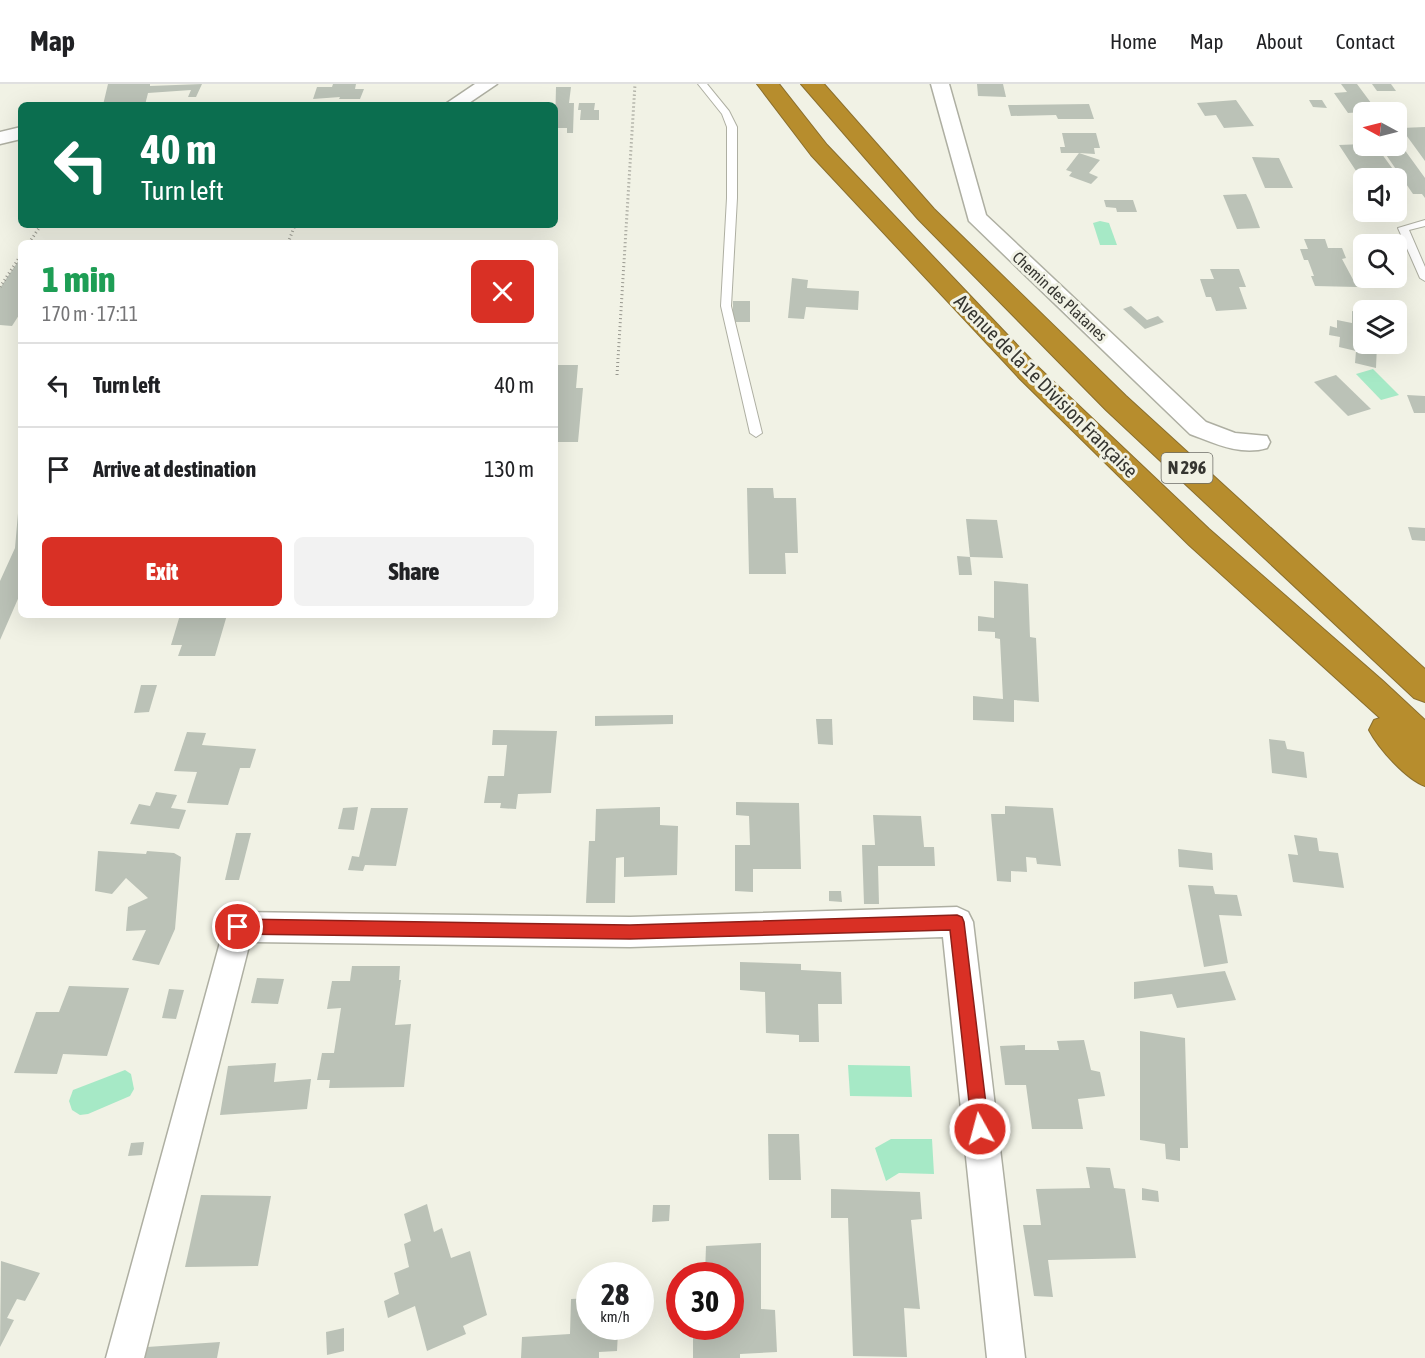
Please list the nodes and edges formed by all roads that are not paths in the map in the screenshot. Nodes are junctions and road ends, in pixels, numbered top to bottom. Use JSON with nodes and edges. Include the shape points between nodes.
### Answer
{"nodes":[{"id":1,"x":488,"y":84,"type":"edge"},
{"id":2,"x":702,"y":84,"type":"edge"},
{"id":3,"x":768,"y":84,"type":"edge"},
{"id":4,"x":812,"y":84,"type":"edge"},
{"id":5,"x":940,"y":84,"type":"edge"},
{"id":6,"x":458,"y":102,"type":"edge"},
{"id":7,"x":18,"y":134,"type":"edge"},
{"id":8,"x":0,"y":138,"type":"edge"},
{"id":9,"x":1425,"y":223,"type":"edge"},
{"id":10,"x":1425,"y":278,"type":"edge"},
{"id":11,"x":756,"y":433,"type":"dead end"},
{"id":12,"x":1258,"y":442,"type":"dead end"},
{"id":13,"x":1163,"y":446,"type":"junction"},
{"id":14,"x":1199,"y":537,"type":"junction"},
{"id":15,"x":1425,"y":670,"type":"edge"},
{"id":16,"x":1425,"y":689,"type":"edge"},
{"id":17,"x":1425,"y":741,"type":"edge"},
{"id":18,"x":1425,"y":771,"type":"edge"},
{"id":19,"x":125,"y":1358,"type":"edge"},
{"id":20,"x":1006,"y":1358,"type":"edge"}],
"edges":[{"from":1,"to":6,"type":"street"},
{"from":2,"to":11,"type":"lane","via":[[732,127],[726,306]]},
{"from":3,"to":14,"type":"highway","name":"Avenue de la 1e Division Française","number":"N 296","via":[[819,150],[895,233],[1029,373]]},
{"from":4,"to":13,"type":"highway","name":"Avenue de la 1e Division Française","number":"N 296","via":[[926,214]]},
{"from":5,"to":12,"type":"street","name":"Chemin des Platanes","via":[[976,217],[1198,428],[1233,441]]},
{"from":7,"to":8,"type":"street"},
{"from":9,"to":10,"type":"lane","via":[[1403,228]]},
{"from":13,"to":15,"type":"highway"},
{"from":13,"to":16,"type":"highway","name":"Avenue de la 1e Division Française","number":"N 296"},
{"from":14,"to":17,"type":"highway","name":"Avenue de la 1e Division Française","number":"N 296"},
{"from":14,"to":18,"type":"highway"},
{"from":19,"to":20,"type":"street","via":[[238,927],[630,932],[957,922]]}]}
